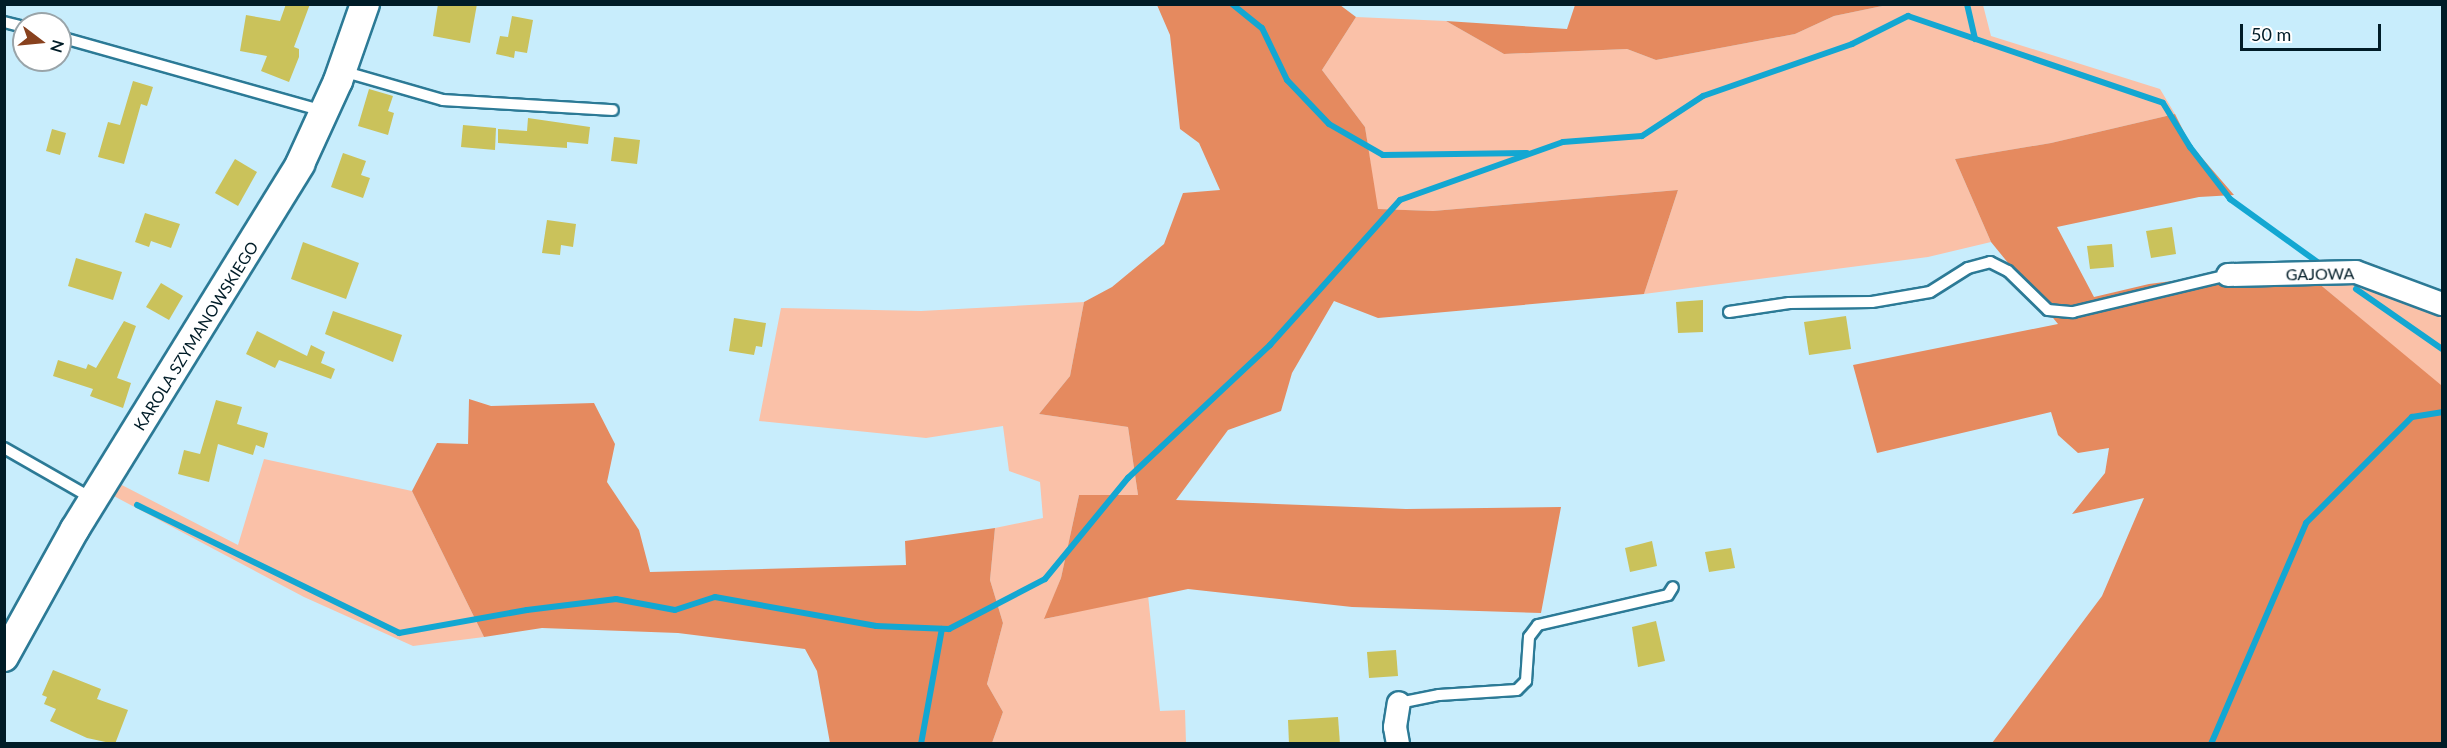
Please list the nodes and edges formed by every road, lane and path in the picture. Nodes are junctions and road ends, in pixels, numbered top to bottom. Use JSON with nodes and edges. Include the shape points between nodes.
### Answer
{"nodes":[{"id":1,"x":365,"y":4,"type":"edge"},
{"id":2,"x":72,"y":40,"type":"edge"},
{"id":3,"x":342,"y":71,"type":"junction"},
{"id":4,"x":613,"y":110,"type":"dead end"},
{"id":5,"x":324,"y":112,"type":"junction"},
{"id":6,"x":2228,"y":275,"type":"joint"},
{"id":7,"x":2442,"y":304,"type":"edge"},
{"id":8,"x":1729,"y":312,"type":"dead end"},
{"id":9,"x":4,"y":448,"type":"edge"},
{"id":10,"x":94,"y":499,"type":"junction"},
{"id":11,"x":1673,"y":587,"type":"dead end"},
{"id":12,"x":4,"y":657,"type":"edge"},
{"id":13,"x":1399,"y":703,"type":"joint"},
{"id":14,"x":1398,"y":744,"type":"edge"}],
"edges":[{"from":1,"to":3,"type":"street","name":"KAROLA SZYMANOWSKIEGO"},
{"from":2,"to":5,"type":"lane"},
{"from":3,"to":4,"type":"lane","via":[[443,100]]},
{"from":3,"to":5,"type":"street","name":"KAROLA SZYMANOWSKIEGO"},
{"from":5,"to":10,"type":"street","name":"KAROLA SZYMANOWSKIEGO","via":[[262,230]]},
{"from":6,"to":7,"type":"street","name":"GAJOWA","via":[[2356,272]]},
{"from":6,"to":8,"type":"lane","via":[[2073,312],[2048,310],[2008,271],[1990,262],[1968,268],[1930,292],[1872,302],[1789,303]]},
{"from":9,"to":10,"type":"lane"},
{"from":10,"to":12,"type":"street","name":"KAROLA SZYMANOWSKIEGO"},
{"from":11,"to":13,"type":"lane","via":[[1668,595],[1538,626],[1528,637],[1526,681],[1516,690],[1439,695]]},
{"from":13,"to":14,"type":"street","via":[[1395,727]]}]}
